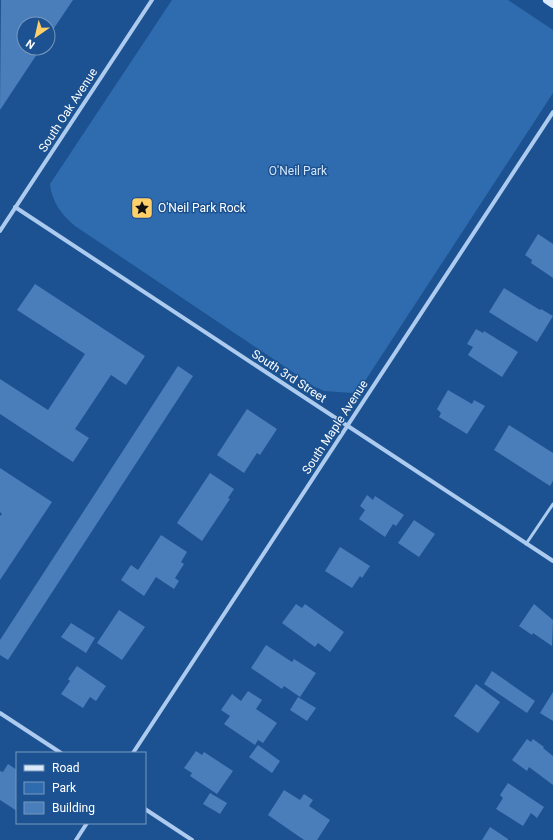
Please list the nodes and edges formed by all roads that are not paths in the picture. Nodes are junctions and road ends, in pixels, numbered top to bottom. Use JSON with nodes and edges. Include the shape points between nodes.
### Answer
{"nodes":[{"id":1,"x":152,"y":0,"type":"edge"},
{"id":2,"x":547,"y":0,"type":"edge"},
{"id":3,"x":553,"y":4,"type":"edge"},
{"id":4,"x":553,"y":112,"type":"edge"},
{"id":5,"x":15,"y":207,"type":"junction"},
{"id":6,"x":0,"y":231,"type":"edge"},
{"id":7,"x":347,"y":426,"type":"junction"},
{"id":8,"x":553,"y":504,"type":"edge"},
{"id":9,"x":526,"y":544,"type":"junction"},
{"id":10,"x":553,"y":561,"type":"edge"},
{"id":11,"x":0,"y":713,"type":"edge"},
{"id":12,"x":59,"y":752,"type":"edge"},
{"id":13,"x":134,"y":752,"type":"edge"},
{"id":14,"x":146,"y":809,"type":"edge"},
{"id":15,"x":86,"y":824,"type":"edge"},
{"id":16,"x":76,"y":840,"type":"edge"},
{"id":17,"x":192,"y":840,"type":"edge"}],
"edges":[{"from":1,"to":5,"type":"street","name":"South Oak Avenue"},
{"from":2,"to":3,"type":"main road"},
{"from":4,"to":7,"type":"street","name":"South Maple Avenue"},
{"from":5,"to":6,"type":"street","name":"South Oak Avenue"},
{"from":5,"to":7,"type":"street","name":"South 3rd Street"},
{"from":7,"to":9,"type":"street","name":"South 3rd Street"},
{"from":7,"to":13,"type":"street","name":"South Maple Avenue"},
{"from":8,"to":9,"type":"lane"},
{"from":9,"to":10,"type":"street","name":"South 3rd Street"},
{"from":11,"to":12,"type":"street"},
{"from":14,"to":17,"type":"street"},
{"from":15,"to":16,"type":"street"}]}
